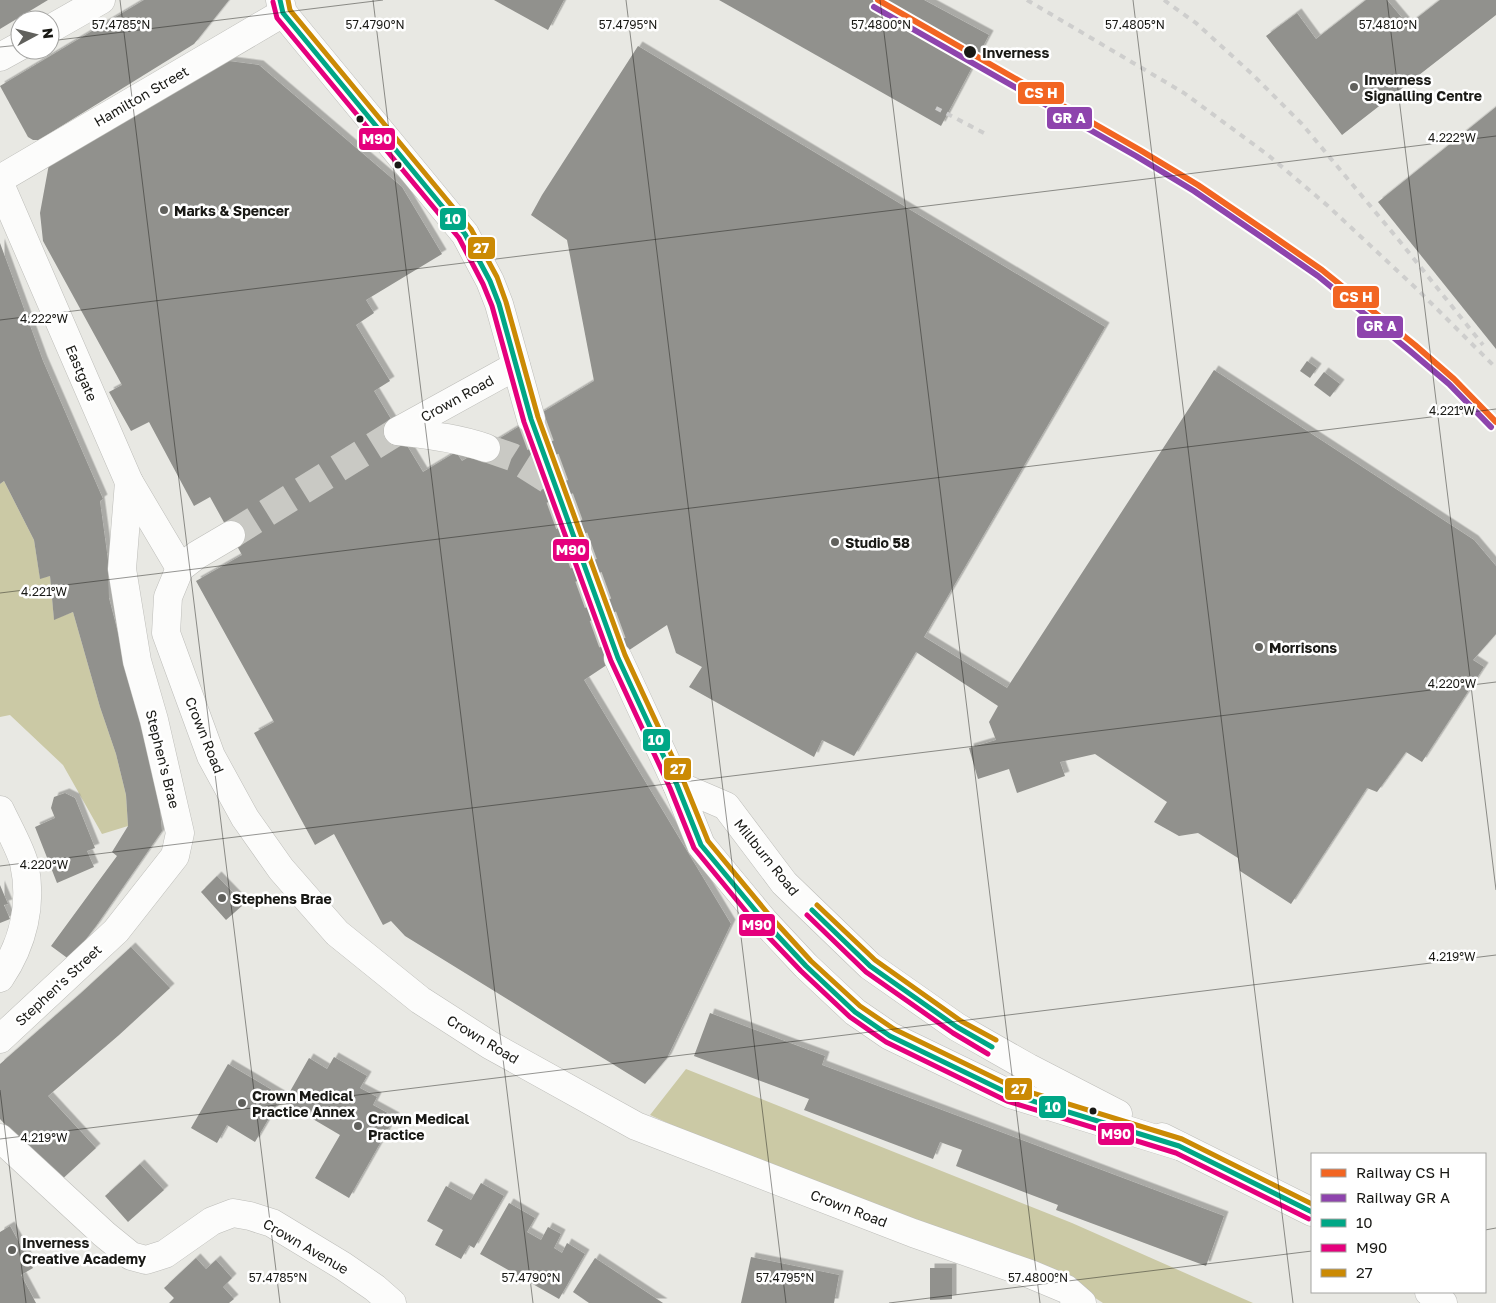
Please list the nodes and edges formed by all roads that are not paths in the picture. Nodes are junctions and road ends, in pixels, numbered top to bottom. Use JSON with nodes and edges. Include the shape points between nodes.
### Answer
{"nodes":[{"id":1,"x":101,"y":0,"type":"edge"},
{"id":2,"x":281,"y":6,"type":"edge"},
{"id":3,"x":60,"y":23,"type":"edge"},
{"id":4,"x":0,"y":179,"type":"edge"},
{"id":5,"x":0,"y":184,"type":"edge"},
{"id":6,"x":516,"y":366,"type":"junction"},
{"id":7,"x":531,"y":419,"type":"tunnel mouth"},
{"id":8,"x":486,"y":448,"type":"tunnel mouth"},
{"id":9,"x":129,"y":482,"type":"junction"},
{"id":10,"x":231,"y":535,"type":"tunnel mouth"},
{"id":11,"x":122,"y":568,"type":"joint"},
{"id":12,"x":180,"y":568,"type":"junction"},
{"id":13,"x":618,"y":658,"type":"tunnel mouth"},
{"id":14,"x":677,"y":785,"type":"junction"},
{"id":15,"x":0,"y":810,"type":"edge"},
{"id":16,"x":116,"y":931,"type":"joint"},
{"id":17,"x":0,"y":978,"type":"edge"},
{"id":18,"x":0,"y":1039,"type":"edge"},
{"id":19,"x":0,"y":1138,"type":"edge"},
{"id":20,"x":1179,"y":1146,"type":"junction"},
{"id":21,"x":1311,"y":1212,"type":"edge"},
{"id":22,"x":1429,"y":1293,"type":"edge"},
{"id":23,"x":1429,"y":1293,"type":"edge"},
{"id":24,"x":392,"y":1303,"type":"edge"},
{"id":25,"x":1082,"y":1303,"type":"edge"},
{"id":26,"x":1438,"y":1303,"type":"edge"},
{"id":27,"x":1443,"y":1303,"type":"edge"}],
"edges":[{"from":1,"to":3,"type":"street"},
{"from":2,"to":4,"type":"street","name":"Hamilton Street"},
{"from":2,"to":6,"type":"street","via":[[465,234],[500,304]]},
{"from":5,"to":9,"type":"street","name":"Eastgate"},
{"from":6,"to":7,"type":"street"},
{"from":6,"to":8,"type":"street","name":"Crown Road","via":[[398,431],[450,438]]},
{"from":9,"to":11,"type":"street","name":"Eastgate"},
{"from":9,"to":12,"type":"street"},
{"from":10,"to":12,"type":"street"},
{"from":11,"to":16,"type":"street","name":"Stephen's Brae","via":[[137,662],[180,833],[175,856]]},
{"from":12,"to":25,"type":"street","name":"Crown Road","via":[[168,597],[166,633],[211,756],[245,818],[281,869],[338,932],[420,1000],[490,1044],[636,1126],[903,1229],[1030,1274],[1066,1289]]},
{"from":13,"to":14,"type":"street","name":"Millburn Road"},
{"from":14,"to":20,"type":"street","name":"Millburn Road","via":[[726,806],[784,883],[878,972],[957,1027]]},
{"from":14,"to":20,"type":"street","name":"Millburn Road","via":[[701,845],[764,921],[855,1012],[890,1036],[1010,1094]]},
{"from":15,"to":17,"type":"street","via":[[24,862],[28,900],[23,933]]},
{"from":16,"to":18,"type":"street","name":"Stephen's Street"},
{"from":19,"to":24,"type":"street","name":"Crown Avenue","via":[[131,1256],[146,1260],[164,1254],[212,1221],[233,1213],[250,1216],[272,1223],[343,1266]]},
{"from":20,"to":21,"type":"street","name":"Millburn Road"},
{"from":22,"to":26,"type":"street"},
{"from":23,"to":27,"type":"street"}]}
